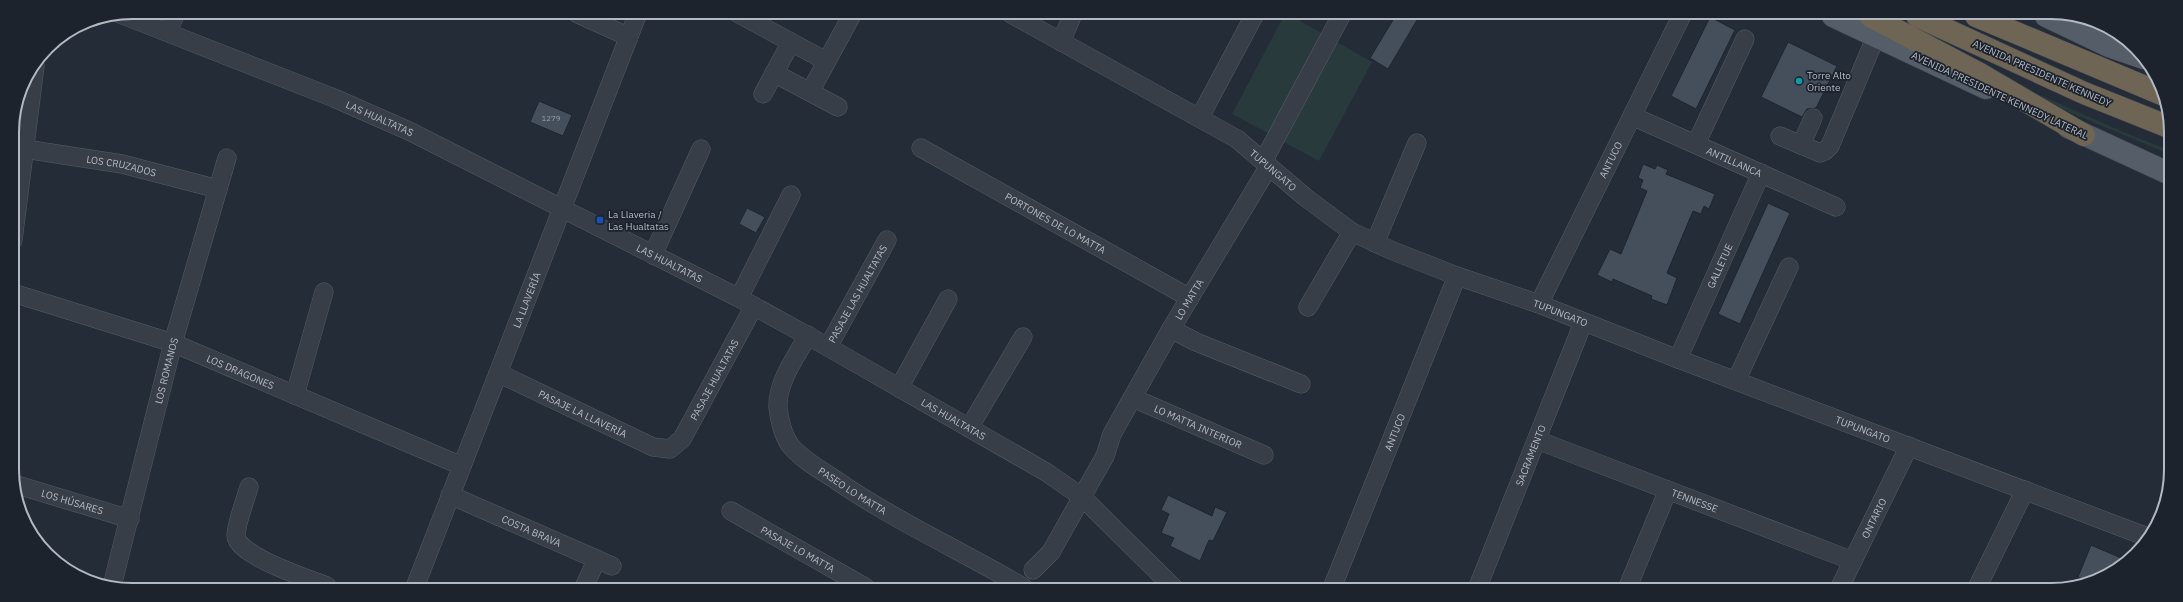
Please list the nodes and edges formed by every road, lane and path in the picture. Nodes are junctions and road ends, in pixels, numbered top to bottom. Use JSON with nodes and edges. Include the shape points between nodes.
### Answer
{"nodes":[{"id":1,"x":133,"y":19,"type":"edge"},
{"id":2,"x":173,"y":19,"type":"edge"},
{"id":3,"x":589,"y":19,"type":"edge"},
{"id":4,"x":636,"y":19,"type":"edge"},
{"id":5,"x":748,"y":19,"type":"edge"},
{"id":6,"x":850,"y":19,"type":"edge"},
{"id":7,"x":1020,"y":19,"type":"edge"},
{"id":8,"x":1071,"y":19,"type":"edge"},
{"id":9,"x":1252,"y":19,"type":"edge"},
{"id":10,"x":1339,"y":19,"type":"edge"},
{"id":11,"x":1680,"y":19,"type":"edge"},
{"id":12,"x":1839,"y":19,"type":"edge"},
{"id":13,"x":1876,"y":19,"type":"edge"},
{"id":14,"x":1923,"y":19,"type":"edge"},
{"id":15,"x":1983,"y":19,"type":"edge"},
{"id":16,"x":2053,"y":19,"type":"edge"},
{"id":17,"x":168,"y":32,"type":"junction"},
{"id":18,"x":1876,"y":36,"type":"junction"},
{"id":19,"x":629,"y":37,"type":"junction"},
{"id":20,"x":1745,"y":39,"type":"dead end"},
{"id":21,"x":791,"y":42,"type":"junction"},
{"id":22,"x":1061,"y":42,"type":"junction"},
{"id":23,"x":2133,"y":54,"type":"edge"},
{"id":24,"x":826,"y":61,"type":"junction"},
{"id":25,"x":774,"y":73,"type":"junction"},
{"id":26,"x":32,"y":80,"type":"edge"},
{"id":27,"x":810,"y":92,"type":"junction"},
{"id":28,"x":2156,"y":92,"type":"edge"},
{"id":29,"x":763,"y":94,"type":"dead end"},
{"id":30,"x":838,"y":107,"type":"dead end"},
{"id":31,"x":1632,"y":116,"type":"junction"},
{"id":32,"x":1200,"y":117,"type":"junction"},
{"id":33,"x":1813,"y":118,"type":"dead end"},
{"id":34,"x":2164,"y":125,"type":"edge"},
{"id":35,"x":2084,"y":135,"type":"junction"},
{"id":36,"x":1780,"y":136,"type":"dead end"},
{"id":37,"x":19,"y":142,"type":"edge"},
{"id":38,"x":1417,"y":143,"type":"dead end"},
{"id":39,"x":1696,"y":144,"type":"junction"},
{"id":40,"x":1800,"y":145,"type":"junction"},
{"id":41,"x":19,"y":147,"type":"edge"},
{"id":42,"x":921,"y":148,"type":"dead end"},
{"id":43,"x":701,"y":149,"type":"dead end"},
{"id":44,"x":227,"y":158,"type":"dead end"},
{"id":45,"x":1266,"y":163,"type":"junction"},
{"id":46,"x":2164,"y":171,"type":"edge"},
{"id":47,"x":1760,"y":173,"type":"junction"},
{"id":48,"x":218,"y":189,"type":"junction"},
{"id":49,"x":791,"y":195,"type":"dead end"},
{"id":50,"x":1836,"y":207,"type":"dead end"},
{"id":51,"x":562,"y":208,"type":"junction"},
{"id":52,"x":1352,"y":232,"type":"junction"},
{"id":53,"x":887,"y":240,"type":"dead end"},
{"id":54,"x":1375,"y":243,"type":"junction"},
{"id":55,"x":653,"y":255,"type":"junction"},
{"id":56,"x":1789,"y":267,"type":"dead end"},
{"id":57,"x":1457,"y":276,"type":"junction"},
{"id":58,"x":324,"y":292,"type":"dead end"},
{"id":59,"x":19,"y":295,"type":"edge"},
{"id":60,"x":1190,"y":298,"type":"junction"},
{"id":61,"x":948,"y":299,"type":"dead end"},
{"id":62,"x":746,"y":302,"type":"junction"},
{"id":63,"x":1539,"y":304,"type":"junction"},
{"id":64,"x":1308,"y":307,"type":"dead end"},
{"id":65,"x":1583,"y":323,"type":"junction"},
{"id":66,"x":1171,"y":329,"type":"junction"},
{"id":67,"x":808,"y":335,"type":"junction"},
{"id":68,"x":1023,"y":337,"type":"dead end"},
{"id":69,"x":174,"y":343,"type":"junction"},
{"id":70,"x":828,"y":347,"type":"junction"},
{"id":71,"x":1678,"y":359,"type":"junction"},
{"id":72,"x":498,"y":373,"type":"junction"},
{"id":73,"x":1736,"y":381,"type":"junction"},
{"id":74,"x":1301,"y":384,"type":"dead end"},
{"id":75,"x":899,"y":388,"type":"junction"},
{"id":76,"x":295,"y":395,"type":"junction"},
{"id":77,"x":1133,"y":398,"type":"junction"},
{"id":78,"x":969,"y":428,"type":"junction"},
{"id":79,"x":1537,"y":440,"type":"junction"},
{"id":80,"x":1909,"y":446,"type":"junction"},
{"id":81,"x":670,"y":448,"type":"joint"},
{"id":82,"x":1264,"y":455,"type":"dead end"},
{"id":83,"x":462,"y":466,"type":"junction"},
{"id":84,"x":20,"y":486,"type":"edge"},
{"id":85,"x":248,"y":487,"type":"dead end"},
{"id":86,"x":1668,"y":490,"type":"junction"},
{"id":87,"x":2025,"y":490,"type":"junction"},
{"id":88,"x":1077,"y":494,"type":"junction"},
{"id":89,"x":450,"y":495,"type":"junction"},
{"id":90,"x":731,"y":511,"type":"dead end"},
{"id":91,"x":130,"y":518,"type":"junction"},
{"id":92,"x":2143,"y":535,"type":"edge"},
{"id":93,"x":1853,"y":561,"type":"junction"},
{"id":94,"x":113,"y":581,"type":"edge"},
{"id":95,"x":320,"y":583,"type":"edge"},
{"id":96,"x":417,"y":583,"type":"edge"},
{"id":97,"x":588,"y":583,"type":"edge"},
{"id":98,"x":858,"y":583,"type":"edge"},
{"id":99,"x":1016,"y":583,"type":"edge"},
{"id":100,"x":1025,"y":583,"type":"edge"},
{"id":101,"x":1169,"y":583,"type":"edge"},
{"id":102,"x":1334,"y":583,"type":"edge"},
{"id":103,"x":1479,"y":583,"type":"edge"},
{"id":104,"x":1629,"y":583,"type":"edge"},
{"id":105,"x":1842,"y":583,"type":"edge"},
{"id":106,"x":1979,"y":583,"type":"edge"}],
"edges":[{"from":1,"to":17,"type":"street","name":"LAS HUALTATAS"},
{"from":2,"to":17,"type":"street"},
{"from":3,"to":19,"type":"street"},
{"from":4,"to":19,"type":"street","name":"LA LLAVERÍA"},
{"from":5,"to":21,"type":"street"},
{"from":6,"to":24,"type":"street"},
{"from":7,"to":22,"type":"street","name":"TUPUNGATO"},
{"from":8,"to":22,"type":"street"},
{"from":9,"to":32,"type":"street"},
{"from":10,"to":45,"type":"street","name":"LO MATTA"},
{"from":11,"to":31,"type":"street","name":"ANTUCO"},
{"from":12,"to":18,"type":"main road","name":"AVENIDA PRESIDENTE KENNEDY LATERAL"},
{"from":13,"to":35,"type":"highway","via":[[1980,74]]},
{"from":14,"to":34,"type":"highway","name":"AVENIDA PRESIDENTE KENNEDY","via":[[2084,93]]},
{"from":15,"to":28,"type":"highway"},
{"from":16,"to":23,"type":"main road"},
{"from":17,"to":51,"type":"street","name":"LAS HUALTATAS","via":[[385,120]]},
{"from":18,"to":35,"type":"main road","name":"AVENIDA PRESIDENTE KENNEDY LATERAL"},
{"from":18,"to":40,"type":"street","via":[[1830,146],[1820,153]]},
{"from":19,"to":51,"type":"street","name":"LA LLAVERÍA"},
{"from":20,"to":39,"type":"street"},
{"from":21,"to":24,"type":"street"},
{"from":21,"to":25,"type":"street"},
{"from":22,"to":32,"type":"street","name":"TUPUNGATO"},
{"from":24,"to":27,"type":"street"},
{"from":25,"to":27,"type":"street"},
{"from":25,"to":29,"type":"street"},
{"from":26,"to":37,"type":"street"},
{"from":27,"to":30,"type":"street"},
{"from":31,"to":39,"type":"street","name":"ANTILLANCA"},
{"from":31,"to":63,"type":"street","name":"ANTUCO"},
{"from":32,"to":45,"type":"street","name":"TUPUNGATO","via":[[1237,139]]},
{"from":33,"to":40,"type":"street"},
{"from":35,"to":46,"type":"main road","name":"AVENIDA PRESIDENTE KENNEDY LATERAL"},
{"from":36,"to":40,"type":"street"},
{"from":38,"to":54,"type":"street"},
{"from":39,"to":47,"type":"street","name":"ANTILLANCA"},
{"from":41,"to":48,"type":"street","name":"LOS CRUZADOS","via":[[122,164]]},
{"from":42,"to":60,"type":"street","name":"PORTONES DE LO MATTA"},
{"from":43,"to":55,"type":"street"},
{"from":44,"to":48,"type":"street","name":"LOS ROMANOS"},
{"from":45,"to":52,"type":"street","name":"TUPUNGATO"},
{"from":45,"to":60,"type":"street","name":"LO MATTA"},
{"from":47,"to":50,"type":"street","name":"ANTILLANCA"},
{"from":47,"to":71,"type":"street","name":"GALLETUE"},
{"from":48,"to":69,"type":"street","name":"LOS ROMANOS"},
{"from":49,"to":62,"type":"street"},
{"from":51,"to":55,"type":"street","name":"LAS HUALTATAS"},
{"from":51,"to":72,"type":"street","name":"LA LLAVERÍA"},
{"from":52,"to":54,"type":"street","name":"TUPUNGATO"},
{"from":52,"to":64,"type":"street"},
{"from":53,"to":70,"type":"street","name":"PASAJE LAS HUALTATAS"},
{"from":54,"to":57,"type":"street","name":"TUPUNGATO"},
{"from":55,"to":62,"type":"street","name":"LAS HUALTATAS"},
{"from":56,"to":73,"type":"street"},
{"from":57,"to":63,"type":"street","name":"TUPUNGATO"},
{"from":57,"to":102,"type":"street","name":"ANTUCO"},
{"from":58,"to":76,"type":"street"},
{"from":59,"to":69,"type":"street","name":"LOS DRAGONES"},
{"from":60,"to":66,"type":"street","name":"LO MATTA"},
{"from":61,"to":75,"type":"street"},
{"from":62,"to":67,"type":"street","name":"LAS HUALTATAS"},
{"from":62,"to":81,"type":"street","name":"PASAJE HUALTATAS","via":[[682,439]]},
{"from":63,"to":65,"type":"street","name":"TUPUNGATO"},
{"from":65,"to":71,"type":"street","name":"TUPUNGATO"},
{"from":65,"to":79,"type":"street","name":"SACRAMENTO"},
{"from":66,"to":74,"type":"street","via":[[1196,342]]},
{"from":66,"to":77,"type":"street","name":"LO MATTA"},
{"from":67,"to":70,"type":"street","name":"LAS HUALTATAS"},
{"from":67,"to":99,"type":"street","name":"PASEO LO MATTA","via":[[780,387],[778,398],[778,409],[786,438],[791,446],[812,464],[866,500]]},
{"from":68,"to":78,"type":"street"},
{"from":69,"to":76,"type":"street","name":"LOS DRAGONES"},
{"from":69,"to":91,"type":"street","name":"LOS ROMANOS"},
{"from":70,"to":75,"type":"street","name":"LAS HUALTATAS"},
{"from":71,"to":73,"type":"street","name":"TUPUNGATO"},
{"from":72,"to":81,"type":"street","name":"PASAJE LA LLAVERÍA","via":[[653,447]]},
{"from":72,"to":83,"type":"street","name":"LA LLAVERÍA"},
{"from":73,"to":80,"type":"street","name":"TUPUNGATO"},
{"from":75,"to":78,"type":"street","name":"LAS HUALTATAS"},
{"from":76,"to":83,"type":"street","name":"LOS DRAGONES"},
{"from":77,"to":82,"type":"street","name":"LO MATTA INTERIOR"},
{"from":77,"to":88,"type":"street","name":"LO MATTA","via":[[1112,434],[1098,446]]},
{"from":78,"to":88,"type":"street","name":"LAS HUALTATAS","via":[[1046,472]]},
{"from":79,"to":86,"type":"street","name":"TENNESSE"},
{"from":79,"to":103,"type":"street","name":"SACRAMENTO"},
{"from":80,"to":87,"type":"street","name":"TUPUNGATO"},
{"from":80,"to":93,"type":"street","name":"ONTARIO"},
{"from":83,"to":89,"type":"street","name":"LA LLAVERÍA"},
{"from":84,"to":91,"type":"street","name":"LOS HÚSARES"},
{"from":85,"to":95,"type":"street","via":[[236,536],[239,544],[250,554]]},
{"from":86,"to":93,"type":"street","name":"TENNESSE"},
{"from":86,"to":104,"type":"street"},
{"from":87,"to":92,"type":"street","name":"TUPUNGATO"},
{"from":87,"to":106,"type":"street"},
{"from":88,"to":100,"type":"street","name":"LO MATTA","via":[[1041,547]]},
{"from":88,"to":101,"type":"street","name":"LAS HUALTATAS"},
{"from":89,"to":96,"type":"street","name":"LA LLAVERÍA"},
{"from":89,"to":97,"type":"street","name":"COSTA BRAVA","via":[[605,563]]},
{"from":90,"to":98,"type":"street","name":"PASAJE LO MATTA"},
{"from":91,"to":94,"type":"street","name":"LOS ROMANOS"},
{"from":93,"to":105,"type":"street","name":"ONTARIO"}]}
